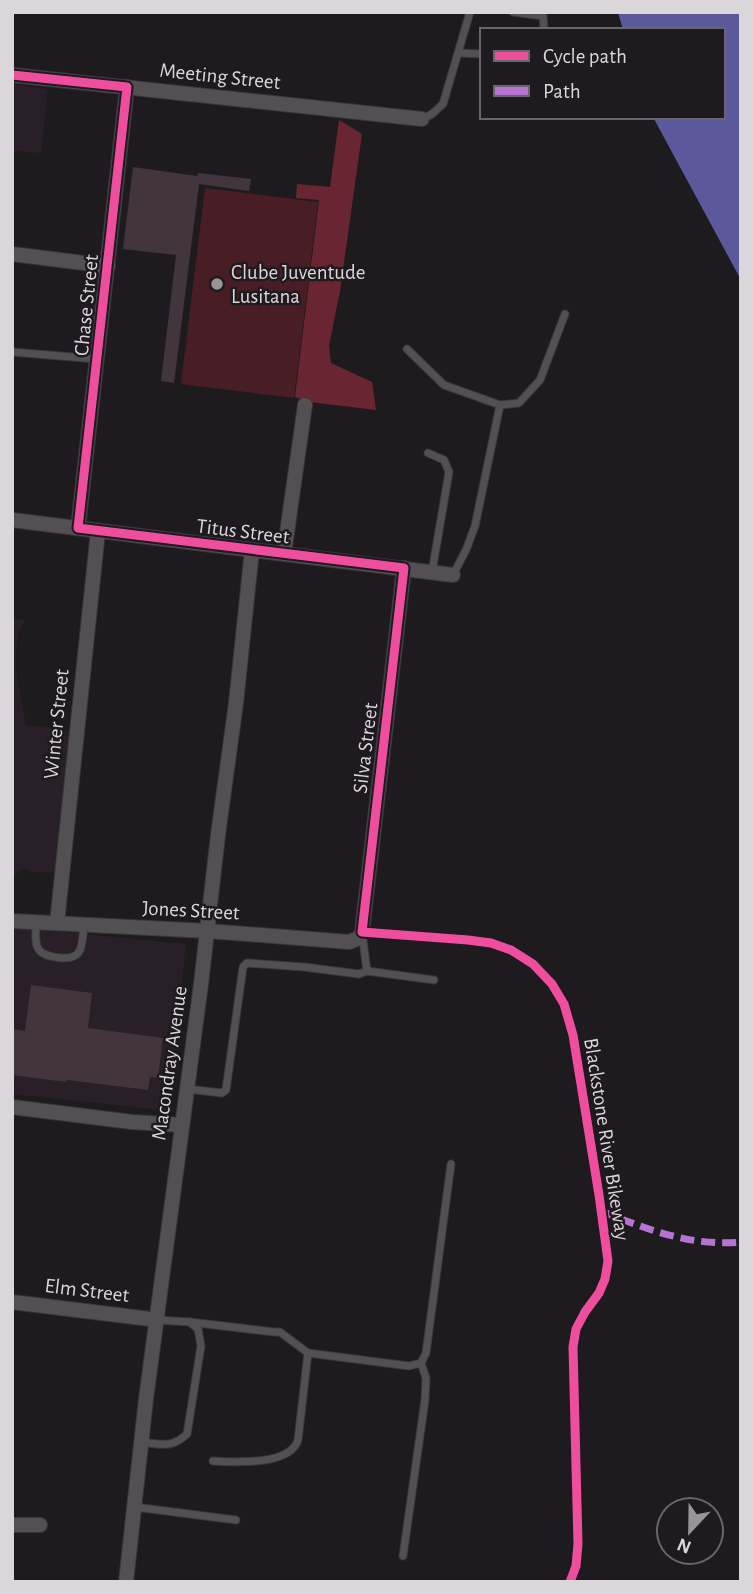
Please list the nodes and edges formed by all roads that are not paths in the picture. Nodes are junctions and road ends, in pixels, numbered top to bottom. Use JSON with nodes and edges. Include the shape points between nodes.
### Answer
{"nodes":[{"id":1,"x":470,"y":12,"type":"edge"},
{"id":2,"x":513,"y":12,"type":"edge"},
{"id":3,"x":544,"y":28,"type":"edge"},
{"id":4,"x":459,"y":52,"type":"junction"},
{"id":5,"x":480,"y":54,"type":"edge"},
{"id":6,"x":12,"y":75,"type":"edge"},
{"id":7,"x":127,"y":87,"type":"junction"},
{"id":8,"x":422,"y":119,"type":"joint"},
{"id":9,"x":12,"y":254,"type":"edge"},
{"id":10,"x":108,"y":266,"type":"junction"},
{"id":11,"x":565,"y":314,"type":"dead end"},
{"id":12,"x":407,"y":349,"type":"dead end"},
{"id":13,"x":12,"y":352,"type":"edge"},
{"id":14,"x":97,"y":359,"type":"junction"},
{"id":15,"x":305,"y":405,"type":"dead end"},
{"id":16,"x":500,"y":405,"type":"junction"},
{"id":17,"x":428,"y":453,"type":"dead end"},
{"id":18,"x":12,"y":520,"type":"edge"},
{"id":19,"x":78,"y":528,"type":"junction"},
{"id":20,"x":98,"y":531,"type":"junction"},
{"id":21,"x":252,"y":550,"type":"junction"},
{"id":22,"x":284,"y":554,"type":"junction"},
{"id":23,"x":404,"y":568,"type":"junction"},
{"id":24,"x":432,"y":572,"type":"junction"},
{"id":25,"x":453,"y":575,"type":"joint"},
{"id":26,"x":12,"y":921,"type":"edge"},
{"id":27,"x":36,"y":922,"type":"junction"},
{"id":28,"x":57,"y":923,"type":"junction"},
{"id":29,"x":84,"y":925,"type":"junction"},
{"id":30,"x":208,"y":931,"type":"junction"},
{"id":31,"x":362,"y":932,"type":"junction"},
{"id":32,"x":367,"y":971,"type":"junction"},
{"id":33,"x":434,"y":980,"type":"dead end"},
{"id":34,"x":187,"y":1089,"type":"junction"},
{"id":35,"x":12,"y":1107,"type":"edge"},
{"id":36,"x":182,"y":1125,"type":"junction"},
{"id":37,"x":451,"y":1164,"type":"dead end"},
{"id":38,"x":12,"y":1302,"type":"edge"},
{"id":39,"x":158,"y":1320,"type":"junction"},
{"id":40,"x":190,"y":1322,"type":"junction"},
{"id":41,"x":307,"y":1353,"type":"junction"},
{"id":42,"x":421,"y":1363,"type":"junction"},
{"id":43,"x":141,"y":1442,"type":"junction"},
{"id":44,"x":213,"y":1461,"type":"dead end"},
{"id":45,"x":134,"y":1507,"type":"junction"},
{"id":46,"x":236,"y":1520,"type":"dead end"},
{"id":47,"x":12,"y":1525,"type":"edge"},
{"id":48,"x":40,"y":1525,"type":"dead end"},
{"id":49,"x":403,"y":1556,"type":"dead end"},
{"id":50,"x":126,"y":1582,"type":"edge"}],
"edges":[{"from":1,"to":4,"type":"lane"},
{"from":2,"to":3,"type":"lane","via":[[543,16]]},
{"from":4,"to":5,"type":"lane"},
{"from":4,"to":8,"type":"lane","via":[[443,104]]},
{"from":6,"to":7,"type":"street","name":"Meeting Street"},
{"from":7,"to":8,"type":"street","name":"Meeting Street"},
{"from":7,"to":10,"type":"street","name":"Chase Street"},
{"from":9,"to":10,"type":"street"},
{"from":10,"to":14,"type":"street","name":"Chase Street"},
{"from":11,"to":16,"type":"lane","via":[[540,380],[519,403]]},
{"from":12,"to":16,"type":"lane","via":[[444,384]]},
{"from":13,"to":14,"type":"lane"},
{"from":14,"to":19,"type":"street","name":"Chase Street"},
{"from":15,"to":22,"type":"street"},
{"from":16,"to":25,"type":"lane","via":[[475,526]]},
{"from":17,"to":24,"type":"lane","via":[[444,460],[449,472]]},
{"from":18,"to":19,"type":"street","name":"Titus Street"},
{"from":19,"to":20,"type":"street","name":"Titus Street"},
{"from":20,"to":21,"type":"street","name":"Titus Street"},
{"from":20,"to":28,"type":"street","name":"Winter Street"},
{"from":21,"to":22,"type":"street","name":"Titus Street"},
{"from":21,"to":30,"type":"street","name":"Macondray Avenue"},
{"from":22,"to":23,"type":"street","name":"Titus Street"},
{"from":23,"to":24,"type":"street"},
{"from":23,"to":31,"type":"street","name":"Silva Street"},
{"from":24,"to":25,"type":"street"},
{"from":26,"to":27,"type":"street","name":"Jones Street"},
{"from":27,"to":28,"type":"street","name":"Jones Street"},
{"from":27,"to":29,"type":"lane","via":[[39,951],[65,958],[80,951]]},
{"from":28,"to":29,"type":"street","name":"Jones Street"},
{"from":29,"to":30,"type":"street","name":"Jones Street"},
{"from":30,"to":31,"type":"street","name":"Jones Street","via":[[349,942]]},
{"from":30,"to":34,"type":"street","name":"Macondray Avenue"},
{"from":31,"to":32,"type":"lane"},
{"from":32,"to":33,"type":"lane"},
{"from":32,"to":34,"type":"lane","via":[[359,974],[247,963],[226,1090]]},
{"from":34,"to":36,"type":"street","name":"Macondray Avenue"},
{"from":35,"to":36,"type":"street"},
{"from":36,"to":39,"type":"street","name":"Macondray Avenue"},
{"from":37,"to":42,"type":"lane"},
{"from":38,"to":39,"type":"street","name":"Elm Street"},
{"from":39,"to":40,"type":"lane"},
{"from":39,"to":43,"type":"street","name":"Macondray Avenue"},
{"from":40,"to":41,"type":"lane","via":[[280,1332]]},
{"from":40,"to":43,"type":"lane","via":[[198,1329],[201,1346],[187,1433],[169,1445]]},
{"from":41,"to":42,"type":"lane","via":[[409,1366]]},
{"from":41,"to":44,"type":"lane","via":[[295,1448],[289,1454],[250,1463]]},
{"from":42,"to":49,"type":"lane","via":[[425,1399]]},
{"from":43,"to":45,"type":"street","name":"Macondray Avenue"},
{"from":45,"to":46,"type":"lane"},
{"from":45,"to":50,"type":"street","name":"Macondray Avenue"},
{"from":47,"to":48,"type":"street"}]}
